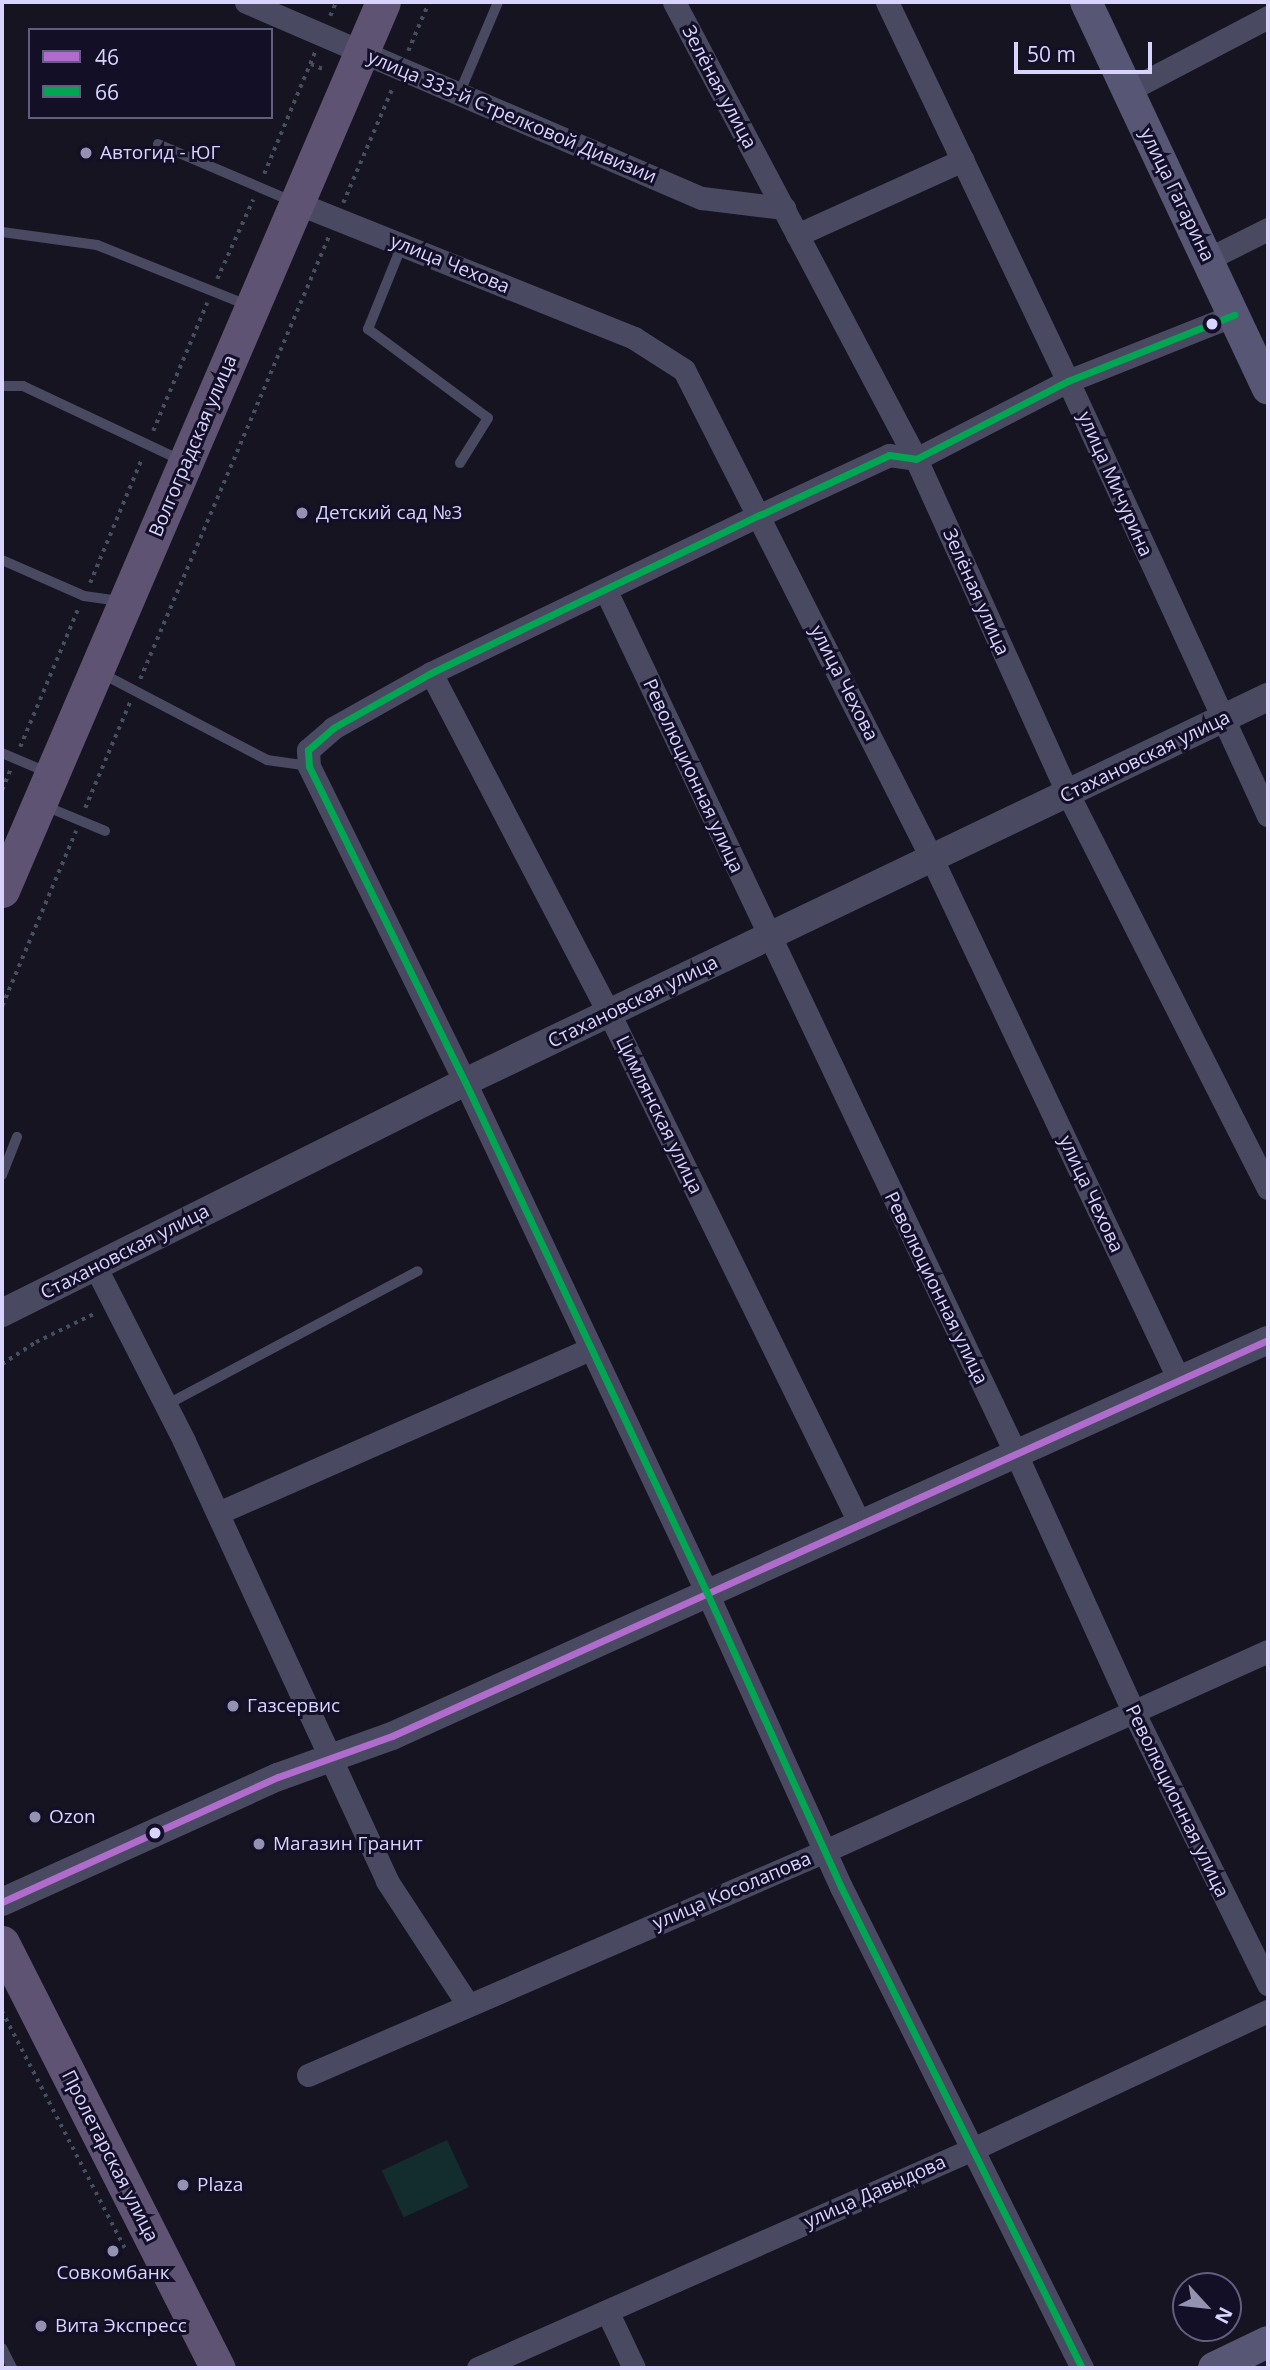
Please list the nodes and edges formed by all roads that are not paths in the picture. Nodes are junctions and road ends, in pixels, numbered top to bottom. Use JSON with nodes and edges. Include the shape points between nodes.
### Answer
{"nodes":[{"id":1,"x":246,"y":2,"type":"edge"},
{"id":2,"x":383,"y":2,"type":"edge"},
{"id":3,"x":498,"y":2,"type":"edge"},
{"id":4,"x":674,"y":2,"type":"edge"},
{"id":5,"x":887,"y":2,"type":"edge"},
{"id":6,"x":1086,"y":2,"type":"edge"},
{"id":7,"x":1268,"y":18,"type":"edge"},
{"id":8,"x":361,"y":52,"type":"junction"},
{"id":9,"x":1128,"y":91,"type":"junction"},
{"id":10,"x":459,"y":94,"type":"junction"},
{"id":11,"x":158,"y":144,"type":"dead end"},
{"id":12,"x":963,"y":160,"type":"junction"},
{"id":13,"x":298,"y":203,"type":"junction"},
{"id":14,"x":784,"y":208,"type":"junction"},
{"id":15,"x":1268,"y":229,"type":"edge"},
{"id":16,"x":2,"y":232,"type":"edge"},
{"id":17,"x":797,"y":234,"type":"junction"},
{"id":18,"x":402,"y":245,"type":"junction"},
{"id":19,"x":1208,"y":259,"type":"junction"},
{"id":20,"x":253,"y":307,"type":"junction"},
{"id":21,"x":1234,"y":315,"type":"junction"},
{"id":22,"x":1069,"y":382,"type":"junction"},
{"id":23,"x":2,"y":386,"type":"edge"},
{"id":24,"x":1268,"y":388,"type":"edge"},
{"id":25,"x":916,"y":459,"type":"junction"},
{"id":26,"x":186,"y":463,"type":"junction"},
{"id":27,"x":460,"y":463,"type":"dead end"},
{"id":28,"x":760,"y":515,"type":"junction"},
{"id":29,"x":2,"y":560,"type":"edge"},
{"id":30,"x":606,"y":591,"type":"junction"},
{"id":31,"x":126,"y":602,"type":"junction"},
{"id":32,"x":96,"y":670,"type":"junction"},
{"id":33,"x":430,"y":673,"type":"junction"},
{"id":34,"x":1268,"y":697,"type":"edge"},
{"id":35,"x":1223,"y":720,"type":"junction"},
{"id":36,"x":2,"y":753,"type":"edge"},
{"id":37,"x":309,"y":766,"type":"junction"},
{"id":38,"x":46,"y":788,"type":"junction"},
{"id":39,"x":1068,"y":794,"type":"junction"},
{"id":40,"x":1268,"y":815,"type":"edge"},
{"id":41,"x":105,"y":831,"type":"dead end"},
{"id":42,"x":932,"y":859,"type":"junction"},
{"id":43,"x":2,"y":890,"type":"edge"},
{"id":44,"x":768,"y":937,"type":"junction"},
{"id":45,"x":609,"y":1013,"type":"junction"},
{"id":46,"x":465,"y":1082,"type":"junction"},
{"id":47,"x":17,"y":1137,"type":"dead end"},
{"id":48,"x":2,"y":1175,"type":"edge"},
{"id":49,"x":1268,"y":1188,"type":"edge"},
{"id":50,"x":95,"y":1266,"type":"junction"},
{"id":51,"x":418,"y":1271,"type":"dead end"},
{"id":52,"x":2,"y":1313,"type":"edge"},
{"id":53,"x":1268,"y":1340,"type":"edge"},
{"id":54,"x":590,"y":1349,"type":"junction"},
{"id":55,"x":1179,"y":1380,"type":"junction"},
{"id":56,"x":166,"y":1405,"type":"junction"},
{"id":57,"x":1016,"y":1454,"type":"junction"},
{"id":58,"x":218,"y":1513,"type":"junction"},
{"id":59,"x":860,"y":1524,"type":"junction"},
{"id":60,"x":707,"y":1593,"type":"junction"},
{"id":61,"x":1268,"y":1651,"type":"edge"},
{"id":62,"x":1133,"y":1711,"type":"junction"},
{"id":63,"x":330,"y":1759,"type":"junction"},
{"id":64,"x":825,"y":1851,"type":"junction"},
{"id":65,"x":2,"y":1902,"type":"edge"},
{"id":66,"x":2,"y":1944,"type":"edge"},
{"id":67,"x":1268,"y":1984,"type":"edge"},
{"id":68,"x":468,"y":2005,"type":"junction"},
{"id":69,"x":1268,"y":2011,"type":"edge"},
{"id":70,"x":308,"y":2075,"type":"dead end"},
{"id":71,"x":973,"y":2149,"type":"junction"},
{"id":72,"x":607,"y":2311,"type":"junction"},
{"id":73,"x":1268,"y":2342,"type":"edge"},
{"id":74,"x":2,"y":2348,"type":"edge"},
{"id":75,"x":12,"y":2368,"type":"edge"},
{"id":76,"x":218,"y":2368,"type":"edge"},
{"id":77,"x":478,"y":2368,"type":"edge"},
{"id":78,"x":634,"y":2368,"type":"edge"},
{"id":79,"x":1082,"y":2368,"type":"edge"},
{"id":80,"x":1214,"y":2368,"type":"edge"}],
"edges":[{"from":1,"to":8,"type":"street","name":"улица 333-й Стрелковой Дивизии"},
{"from":2,"to":8,"type":"main road","name":"Волгоградская улица"},
{"from":3,"to":10,"type":"lane"},
{"from":4,"to":14,"type":"street","name":"Зелёная улица"},
{"from":5,"to":12,"type":"street","name":"улица Мичурина"},
{"from":6,"to":9,"type":"main road","name":"улица Гагарина"},
{"from":7,"to":9,"type":"street"},
{"from":8,"to":10,"type":"street","name":"улица 333-й Стрелковой Дивизии"},
{"from":8,"to":13,"type":"main road","name":"Волгоградская улица"},
{"from":9,"to":19,"type":"main road","name":"улица Гагарина"},
{"from":10,"to":14,"type":"street","name":"улица 333-й Стрелковой Дивизии","via":[[702,198]]},
{"from":11,"to":13,"type":"lane"},
{"from":12,"to":17,"type":"street"},
{"from":12,"to":22,"type":"street","name":"улица Мичурина"},
{"from":13,"to":18,"type":"street","name":"улица Чехова"},
{"from":13,"to":20,"type":"main road","name":"Волгоградская улица"},
{"from":14,"to":17,"type":"street","name":"Зелёная улица"},
{"from":15,"to":19,"type":"street"},
{"from":16,"to":20,"type":"lane","via":[[97,245]]},
{"from":17,"to":25,"type":"street","name":"Зелёная улица"},
{"from":18,"to":27,"type":"lane","via":[[368,329],[488,418]]},
{"from":18,"to":28,"type":"street","name":"улица Чехова","via":[[634,338],[684,370]]},
{"from":19,"to":21,"type":"main road","name":"улица Гагарина"},
{"from":20,"to":26,"type":"main road","name":"Волгоградская улица"},
{"from":21,"to":22,"type":"street"},
{"from":21,"to":24,"type":"main road","name":"улица Гагарина"},
{"from":22,"to":25,"type":"street"},
{"from":22,"to":35,"type":"street","name":"улица Мичурина"},
{"from":23,"to":26,"type":"lane","via":[[23,386]]},
{"from":25,"to":28,"type":"street","via":[[889,455]]},
{"from":25,"to":39,"type":"street","name":"Зелёная улица"},
{"from":26,"to":31,"type":"main road","name":"Волгоградская улица"},
{"from":28,"to":30,"type":"street"},
{"from":28,"to":42,"type":"street","name":"улица Чехова"},
{"from":29,"to":31,"type":"lane","via":[[84,596]]},
{"from":30,"to":33,"type":"street"},
{"from":30,"to":44,"type":"street","name":"Революционная улица"},
{"from":31,"to":32,"type":"main road","name":"Волгоградская улица"},
{"from":32,"to":37,"type":"lane","via":[[267,760]]},
{"from":32,"to":38,"type":"main road","name":"Волгоградская улица"},
{"from":33,"to":37,"type":"street","via":[[333,728],[309,750]]},
{"from":33,"to":45,"type":"street","name":"Цимлянская улица"},
{"from":34,"to":35,"type":"street","name":"Стахановская улица"},
{"from":35,"to":39,"type":"street","name":"Стахановская улица"},
{"from":35,"to":40,"type":"street","name":"улица Мичурина"},
{"from":36,"to":38,"type":"lane"},
{"from":37,"to":46,"type":"street"},
{"from":38,"to":41,"type":"lane","via":[[80,820]]},
{"from":38,"to":43,"type":"main road","name":"Волгоградская улица"},
{"from":39,"to":42,"type":"street","name":"Стахановская улица"},
{"from":39,"to":49,"type":"street","name":"Зелёная улица"},
{"from":42,"to":44,"type":"street","name":"Стахановская улица"},
{"from":42,"to":55,"type":"street","name":"улица Чехова"},
{"from":44,"to":45,"type":"street","name":"Стахановская улица"},
{"from":44,"to":57,"type":"street","name":"Революционная улица"},
{"from":45,"to":46,"type":"street","name":"Стахановская улица"},
{"from":45,"to":59,"type":"street","name":"Цимлянская улица"},
{"from":46,"to":50,"type":"street","name":"Стахановская улица"},
{"from":46,"to":54,"type":"street"},
{"from":47,"to":48,"type":"lane"},
{"from":50,"to":52,"type":"street","name":"Стахановская улица"},
{"from":50,"to":56,"type":"street"},
{"from":51,"to":56,"type":"lane"},
{"from":53,"to":55,"type":"street"},
{"from":54,"to":58,"type":"street"},
{"from":54,"to":60,"type":"street"},
{"from":55,"to":57,"type":"street"},
{"from":56,"to":58,"type":"street"},
{"from":57,"to":59,"type":"street"},
{"from":57,"to":62,"type":"street","name":"Революционная улица"},
{"from":58,"to":63,"type":"street"},
{"from":59,"to":60,"type":"street"},
{"from":60,"to":63,"type":"street","via":[[392,1736]]},
{"from":60,"to":64,"type":"street"},
{"from":61,"to":62,"type":"street","name":"улица Косолапова"},
{"from":62,"to":64,"type":"street","name":"улица Косолапова"},
{"from":62,"to":67,"type":"street","name":"Революционная улица"},
{"from":63,"to":65,"type":"street","via":[[278,1777]]},
{"from":63,"to":68,"type":"street","via":[[387,1881]]},
{"from":64,"to":68,"type":"street","name":"улица Косолапова"},
{"from":64,"to":71,"type":"street"},
{"from":66,"to":76,"type":"main road","name":"Пролетарская улица"},
{"from":68,"to":70,"type":"street","name":"улица Косолапова"},
{"from":69,"to":71,"type":"street","name":"улица Давыдова"},
{"from":71,"to":72,"type":"street","name":"улица Давыдова"},
{"from":71,"to":79,"type":"street"},
{"from":72,"to":77,"type":"street","name":"улица Давыдова"},
{"from":72,"to":78,"type":"street"},
{"from":73,"to":80,"type":"main road"},
{"from":74,"to":75,"type":"lane"}]}
